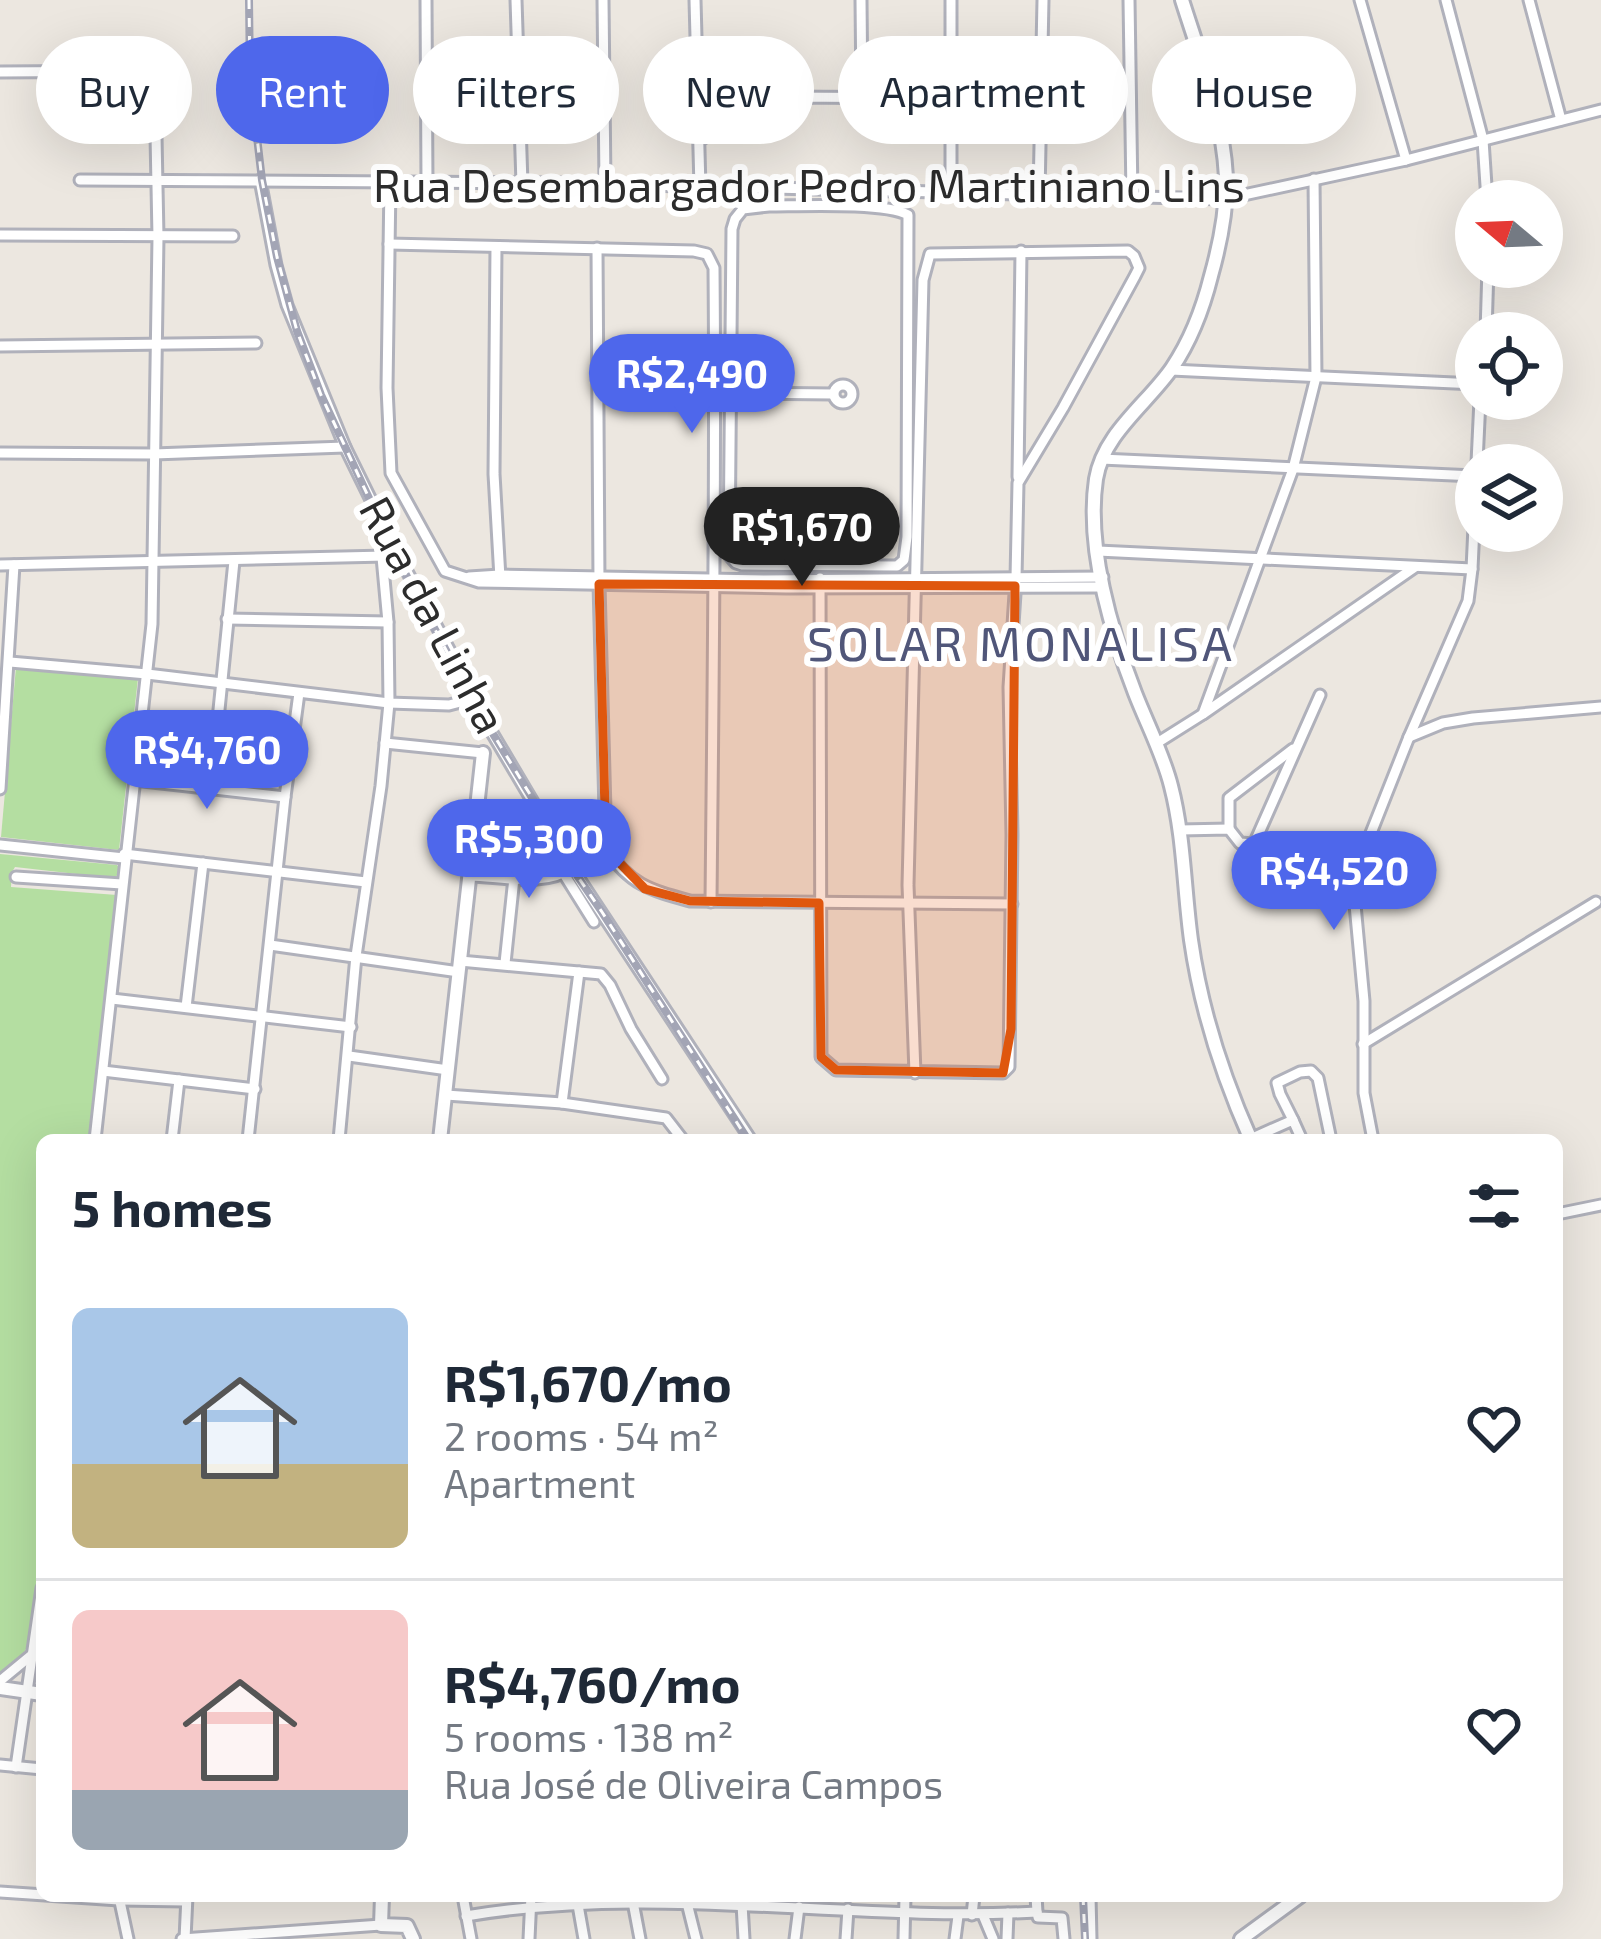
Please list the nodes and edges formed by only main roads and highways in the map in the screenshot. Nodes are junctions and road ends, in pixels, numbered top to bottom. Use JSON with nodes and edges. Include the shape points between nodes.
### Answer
{"nodes":[{"id":1,"x":1182,"y":0,"type":"edge"},
{"id":2,"x":483,"y":753,"type":"road end"},
{"id":3,"x":441,"y":1134,"type":"edge"},
{"id":4,"x":1248,"y":1134,"type":"edge"},
{"id":5,"x":0,"y":1685,"type":"edge"},
{"id":6,"x":35,"y":1693,"type":"edge"},
{"id":7,"x":382,"y":1902,"type":"edge"},
{"id":8,"x":1292,"y":1902,"type":"edge"},
{"id":9,"x":413,"y":1939,"type":"edge"},
{"id":10,"x":1241,"y":1939,"type":"edge"}],
"edges":[{"from":1,"to":4,"type":"main road","via":[[1216,110],[1226,199],[1194,327],[1101,459],[1097,551],[1121,655],[1170,779],[1196,970],[1216,1054]]},
{"from":2,"to":3,"type":"main road"},
{"from":5,"to":6,"type":"main road"},
{"from":7,"to":9,"type":"main road","via":[[381,1925],[407,1926]]},
{"from":8,"to":10,"type":"main road"}]}
